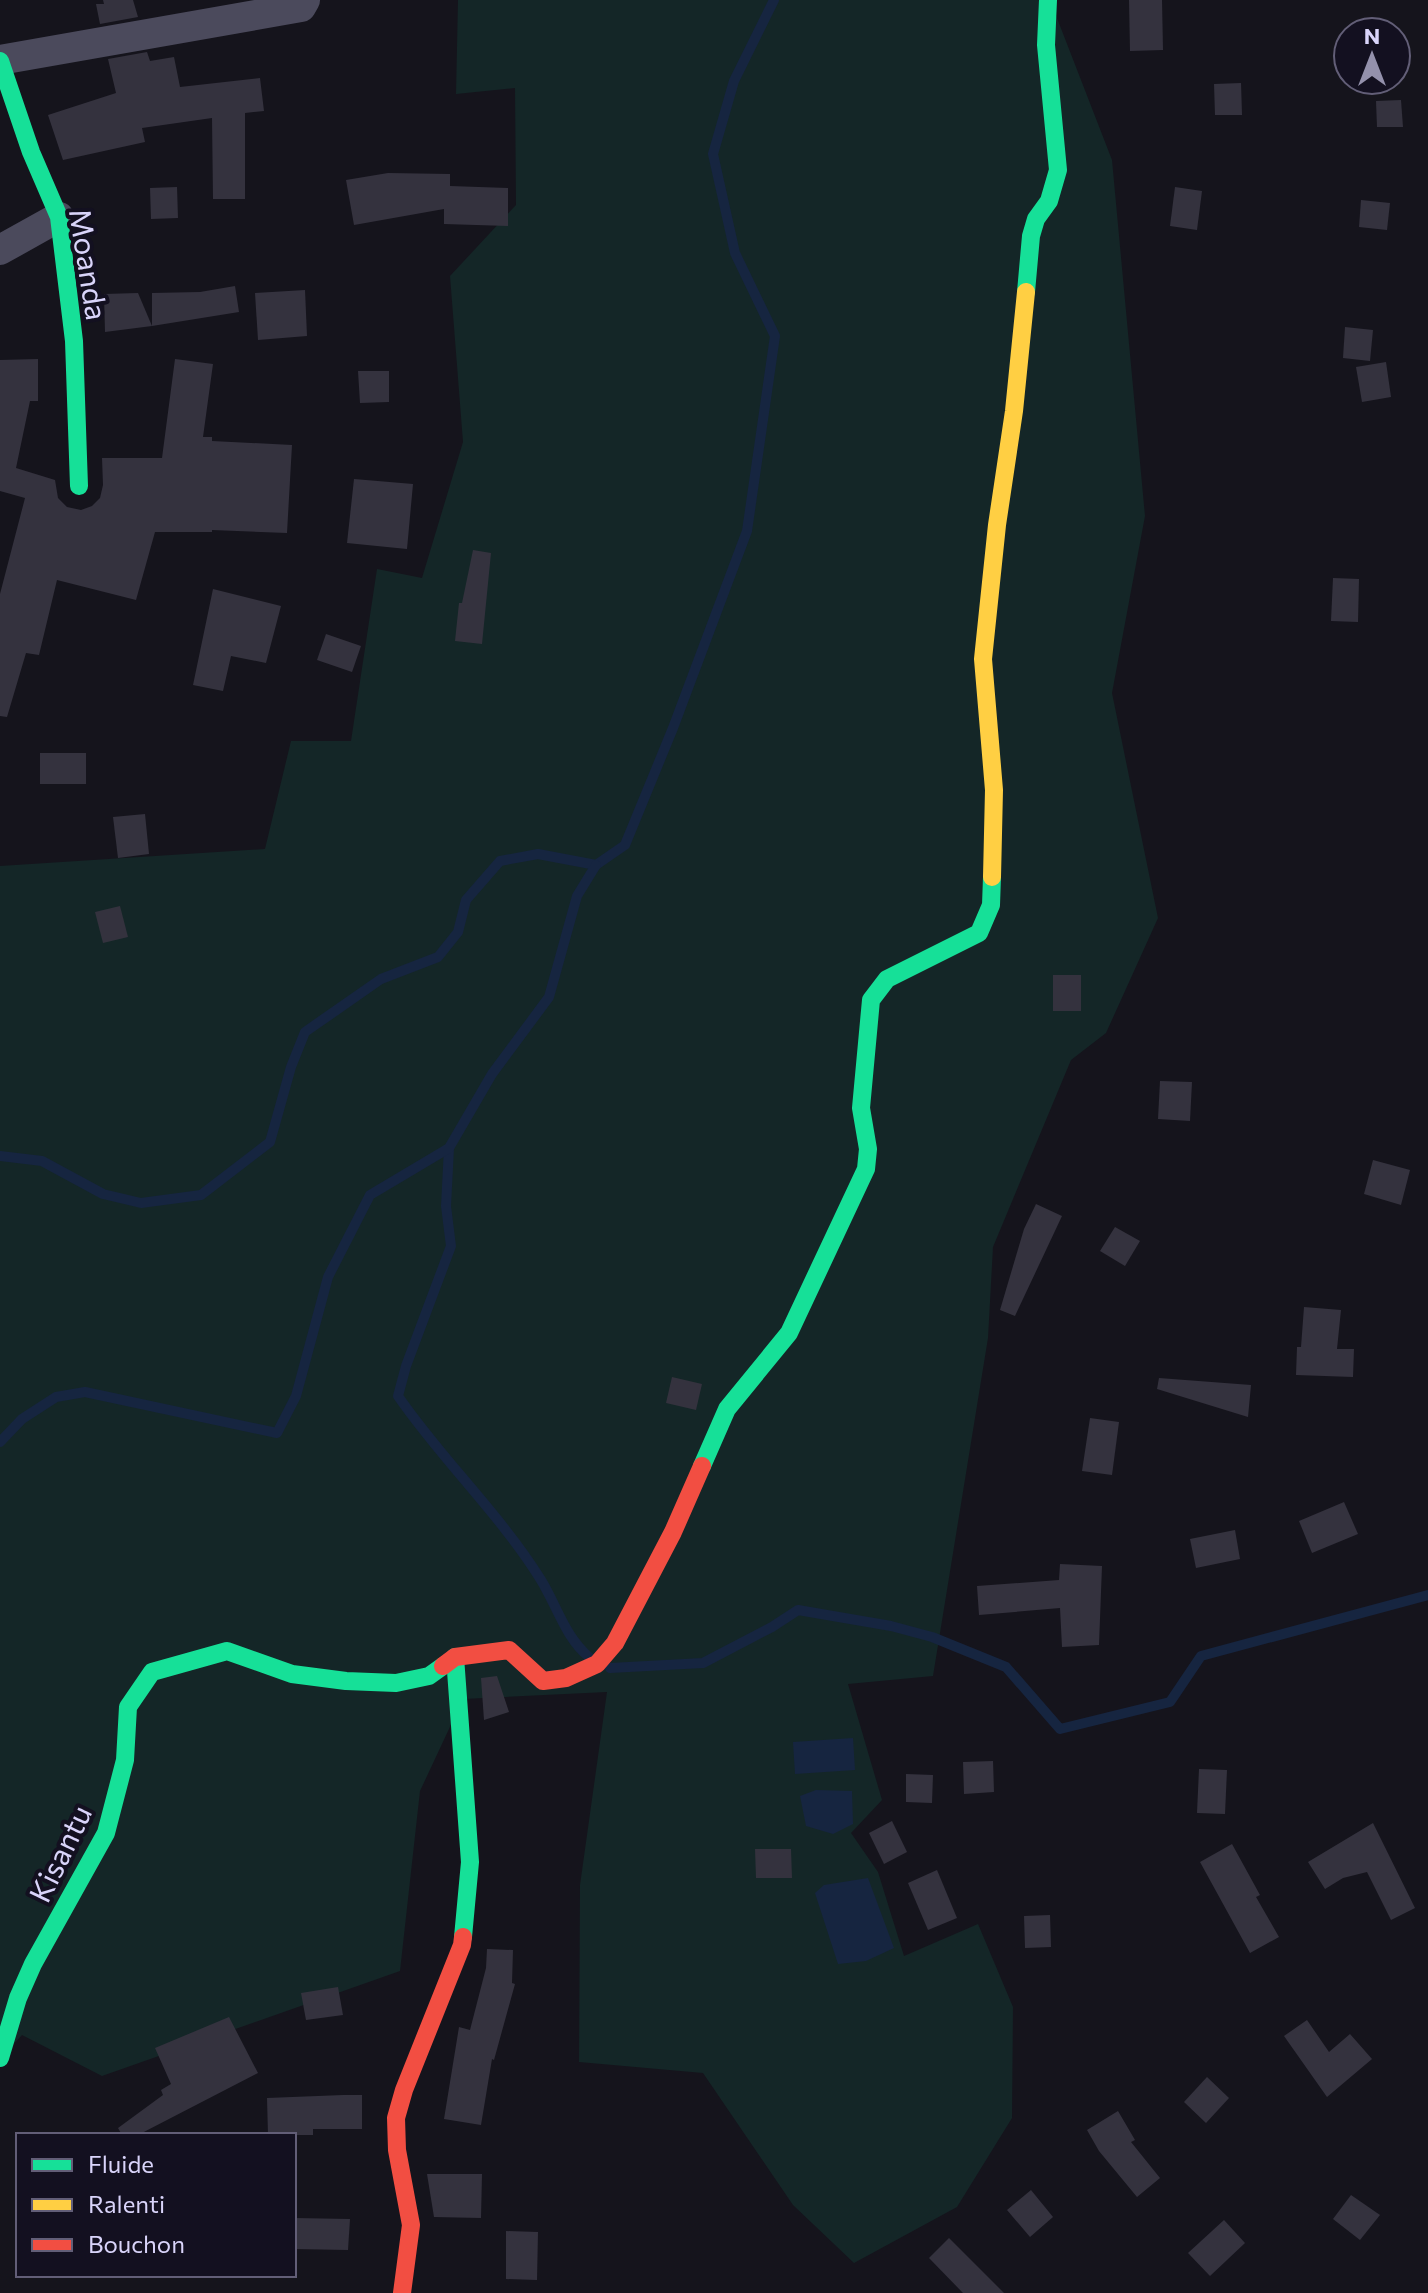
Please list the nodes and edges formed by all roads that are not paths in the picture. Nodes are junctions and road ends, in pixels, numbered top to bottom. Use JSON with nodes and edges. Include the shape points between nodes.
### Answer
{"nodes":[{"id":1,"x":305,"y":0,"type":"edge"},
{"id":2,"x":1048,"y":0,"type":"edge"},
{"id":3,"x":185,"y":13,"type":"edge"},
{"id":4,"x":0,"y":60,"type":"edge"},
{"id":5,"x":59,"y":217,"type":"junction"},
{"id":6,"x":0,"y":250,"type":"edge"},
{"id":7,"x":79,"y":486,"type":"dead end"},
{"id":8,"x":455,"y":1657,"type":"junction"},
{"id":9,"x":0,"y":2058,"type":"edge"},
{"id":10,"x":402,"y":2293,"type":"edge"}],
"edges":[{"from":1,"to":3,"type":"street","via":[[301,7]]},
{"from":2,"to":8,"type":"street","via":[[1046,45],[1058,170],[1031,236],[983,659],[994,790],[991,905],[986,920],[979,933],[887,979],[871,1000],[861,1108],[866,1169],[789,1333],[727,1409],[673,1532],[615,1643],[597,1664],[566,1678],[543,1681],[509,1650]]},
{"from":3,"to":4,"type":"street"},
{"from":4,"to":5,"type":"street","name":"Moanda"},
{"from":5,"to":6,"type":"street"},
{"from":5,"to":7,"type":"street","name":"Moanda","via":[[74,341]]},
{"from":8,"to":9,"type":"street","name":"Kisantu","via":[[429,1676],[396,1683],[292,1674],[227,1651],[152,1672],[128,1707],[125,1760],[106,1833],[33,1964]]},
{"from":8,"to":10,"type":"street","via":[[470,1862],[462,1945],[396,2118],[411,2225]]}]}
